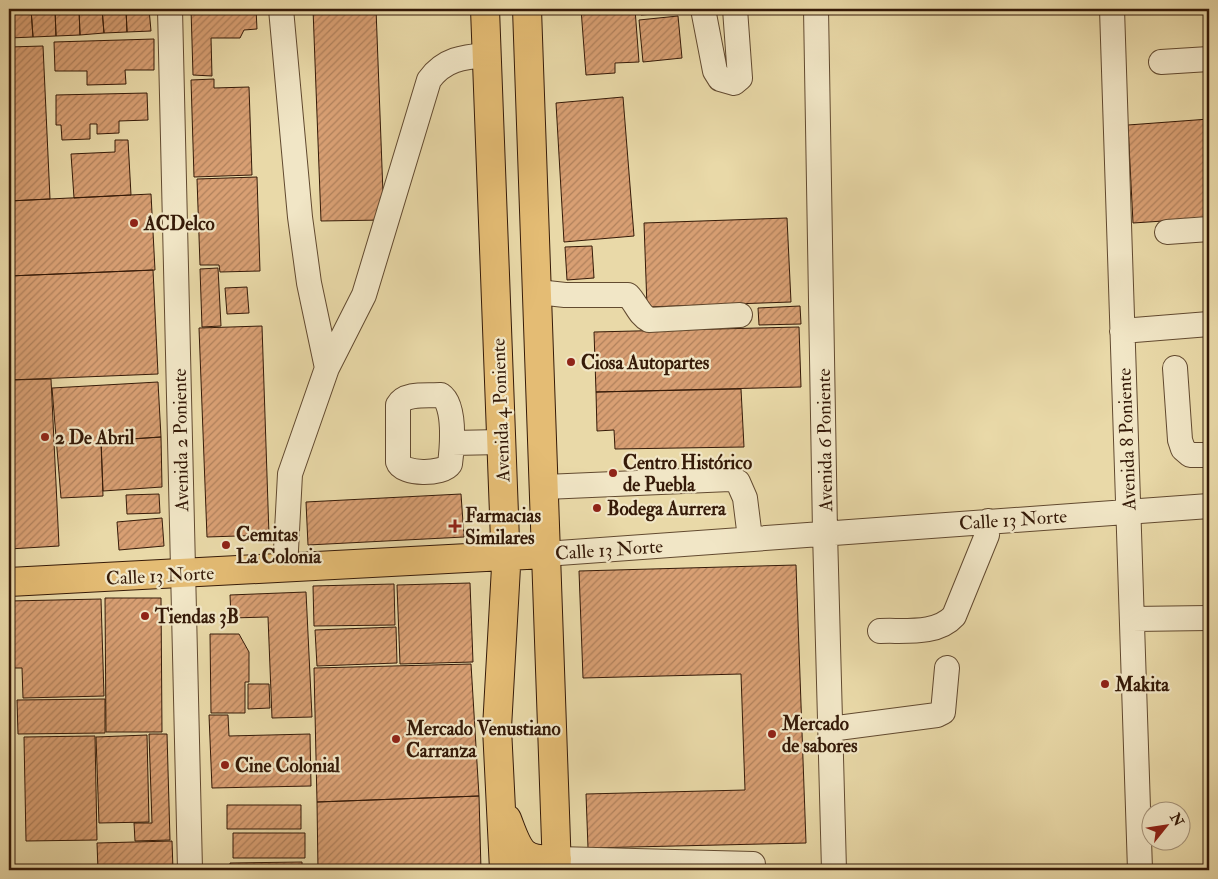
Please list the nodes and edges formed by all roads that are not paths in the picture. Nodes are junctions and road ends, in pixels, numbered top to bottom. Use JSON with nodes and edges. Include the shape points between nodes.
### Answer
{"nodes":[{"id":1,"x":170,"y":9,"type":"edge"},
{"id":2,"x":281,"y":9,"type":"edge"},
{"id":3,"x":485,"y":9,"type":"edge"},
{"id":4,"x":527,"y":9,"type":"edge"},
{"id":5,"x":703,"y":9,"type":"edge"},
{"id":6,"x":735,"y":9,"type":"edge"},
{"id":7,"x":816,"y":9,"type":"edge"},
{"id":8,"x":1112,"y":9,"type":"edge"},
{"id":9,"x":487,"y":55,"type":"junction"},
{"id":10,"x":1209,"y":59,"type":"edge"},
{"id":11,"x":1161,"y":62,"type":"dead end"},
{"id":12,"x":1209,"y":229,"type":"edge"},
{"id":13,"x":1167,"y":232,"type":"dead end"},
{"id":14,"x":538,"y":292,"type":"junction"},
{"id":15,"x":740,"y":315,"type":"dead end"},
{"id":16,"x":1209,"y":324,"type":"edge"},
{"id":17,"x":1122,"y":331,"type":"junction"},
{"id":18,"x":327,"y":368,"type":"junction"},
{"id":19,"x":1175,"y":368,"type":"dead end"},
{"id":20,"x":452,"y":442,"type":"dead end"},
{"id":21,"x":501,"y":442,"type":"junction"},
{"id":22,"x":1209,"y":455,"type":"edge"},
{"id":23,"x":545,"y":487,"type":"junction"},
{"id":24,"x":1209,"y":506,"type":"edge"},
{"id":25,"x":1128,"y":511,"type":"junction"},
{"id":26,"x":988,"y":521,"type":"junction"},
{"id":27,"x":825,"y":532,"type":"junction"},
{"id":28,"x":750,"y":538,"type":"junction"},
{"id":29,"x":545,"y":554,"type":"junction"},
{"id":30,"x":506,"y":556,"type":"junction"},
{"id":31,"x":284,"y":569,"type":"junction"},
{"id":32,"x":183,"y":574,"type":"junction"},
{"id":33,"x":9,"y":582,"type":"edge"},
{"id":34,"x":1209,"y":618,"type":"edge"},
{"id":35,"x":1132,"y":619,"type":"junction"},
{"id":36,"x":880,"y":631,"type":"dead end"},
{"id":37,"x":948,"y":668,"type":"dead end"},
{"id":38,"x":830,"y":729,"type":"junction"},
{"id":39,"x":501,"y":804,"type":"junction"},
{"id":40,"x":753,"y":864,"type":"dead end"},
{"id":41,"x":557,"y":865,"type":"edge"},
{"id":42,"x":190,"y":870,"type":"edge"},
{"id":43,"x":504,"y":870,"type":"edge"},
{"id":44,"x":834,"y":870,"type":"edge"},
{"id":45,"x":1140,"y":870,"type":"edge"}],
"edges":[{"from":1,"to":32,"type":"street","name":"Avenida 2 Poniente"},
{"from":2,"to":18,"type":"street","via":[[300,217]]},
{"from":3,"to":9,"type":"main road","name":"Avenida 4 Poniente"},
{"from":4,"to":14,"type":"main road"},
{"from":5,"to":6,"type":"street","via":[[715,71],[720,79],[734,84],[740,78]]},
{"from":7,"to":27,"type":"street","name":"Avenida 6 Poniente"},
{"from":8,"to":17,"type":"street","name":"Avenida 8 Poniente"},
{"from":9,"to":18,"type":"street","via":[[452,60],[429,80],[364,296]]},
{"from":9,"to":21,"type":"main road","name":"Avenida 4 Poniente"},
{"from":10,"to":11,"type":"street"},
{"from":12,"to":13,"type":"street"},
{"from":14,"to":15,"type":"street","via":[[628,295],[644,317],[650,320]]},
{"from":14,"to":23,"type":"main road"},
{"from":16,"to":17,"type":"street"},
{"from":17,"to":25,"type":"street","name":"Avenida 8 Poniente"},
{"from":18,"to":31,"type":"street","via":[[290,474]]},
{"from":19,"to":22,"type":"street","via":[[1183,449],[1190,456]]},
{"from":20,"to":21,"type":"street"},
{"from":21,"to":30,"type":"main road","name":"Avenida 4 Poniente"},
{"from":23,"to":28,"type":"street","via":[[730,480],[738,482],[745,498]]},
{"from":23,"to":29,"type":"main road"},
{"from":24,"to":25,"type":"street","name":"Calle 13 Norte"},
{"from":25,"to":26,"type":"street","name":"Calle 13 Norte"},
{"from":25,"to":35,"type":"street","name":"Avenida 8 Poniente"},
{"from":26,"to":27,"type":"street","name":"Calle 13 Norte"},
{"from":26,"to":36,"type":"street","via":[[987,535],[954,616],[938,628]]},
{"from":27,"to":28,"type":"street","name":"Calle 13 Norte"},
{"from":27,"to":38,"type":"street","name":"Avenida 6 Poniente"},
{"from":28,"to":29,"type":"street","name":"Calle 13 Norte"},
{"from":29,"to":30,"type":"main road","name":"Calle 13 Norte"},
{"from":29,"to":41,"type":"main road"},
{"from":30,"to":31,"type":"main road","name":"Calle 13 Norte"},
{"from":30,"to":39,"type":"main road","name":"Avenida 4 Poniente","via":[[498,728]]},
{"from":31,"to":32,"type":"main road","name":"Calle 13 Norte"},
{"from":32,"to":33,"type":"main road","name":"Calle 13 Norte"},
{"from":32,"to":42,"type":"street","name":"Avenida 2 Poniente"},
{"from":34,"to":35,"type":"street"},
{"from":35,"to":45,"type":"street","name":"Avenida 8 Poniente"},
{"from":37,"to":38,"type":"street","via":[[943,712]]},
{"from":38,"to":44,"type":"street","name":"Avenida 6 Poniente"},
{"from":39,"to":41,"type":"main road","via":[[522,852],[533,859]]},
{"from":39,"to":43,"type":"main road","name":"Avenida 4 Poniente"},
{"from":40,"to":41,"type":"street"}]}
